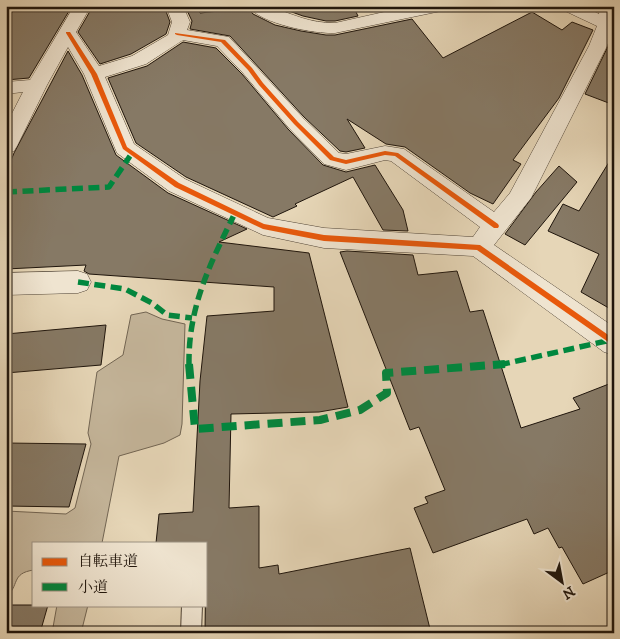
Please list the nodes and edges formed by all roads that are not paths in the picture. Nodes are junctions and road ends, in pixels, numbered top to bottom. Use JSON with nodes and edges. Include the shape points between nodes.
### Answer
{"nodes":[{"id":1,"x":83,"y":6,"type":"edge"},
{"id":2,"x":174,"y":6,"type":"edge"},
{"id":3,"x":256,"y":6,"type":"edge"},
{"id":4,"x":569,"y":6,"type":"edge"},
{"id":5,"x":430,"y":7,"type":"edge"},
{"id":6,"x":609,"y":16,"type":"edge"},
{"id":7,"x":68,"y":33,"type":"junction"},
{"id":8,"x":177,"y":34,"type":"junction"},
{"id":9,"x":94,"y":74,"type":"junction"},
{"id":10,"x":37,"y":85,"type":"junction"},
{"id":11,"x":6,"y":88,"type":"edge"},
{"id":12,"x":6,"y":146,"type":"edge"},
{"id":13,"x":496,"y":226,"type":"junction"},
{"id":14,"x":478,"y":247,"type":"junction"},
{"id":15,"x":78,"y":282,"type":"dead end"},
{"id":16,"x":6,"y":284,"type":"edge"},
{"id":17,"x":614,"y":343,"type":"edge"},
{"id":18,"x":192,"y":606,"type":"edge"},
{"id":19,"x":191,"y":633,"type":"edge"}],
"edges":[{"from":1,"to":7,"type":"street"},
{"from":2,"to":8,"type":"street","via":[[181,22]]},
{"from":3,"to":5,"type":"street","via":[[295,24],[323,29]]},
{"from":4,"to":6,"type":"street"},
{"from":6,"to":13,"type":"street","via":[[598,46],[519,198]]},
{"from":7,"to":9,"type":"street"},
{"from":7,"to":10,"type":"street"},
{"from":8,"to":9,"type":"street","via":[[176,38],[139,60]]},
{"from":8,"to":13,"type":"street","via":[[223,41],[332,159],[346,162],[396,154]]},
{"from":9,"to":14,"type":"street","via":[[125,148],[177,185],[263,226],[324,238]]},
{"from":10,"to":11,"type":"street"},
{"from":10,"to":12,"type":"street"},
{"from":13,"to":14,"type":"street"},
{"from":14,"to":17,"type":"street"},
{"from":15,"to":16,"type":"street"},
{"from":18,"to":19,"type":"lane"}]}
